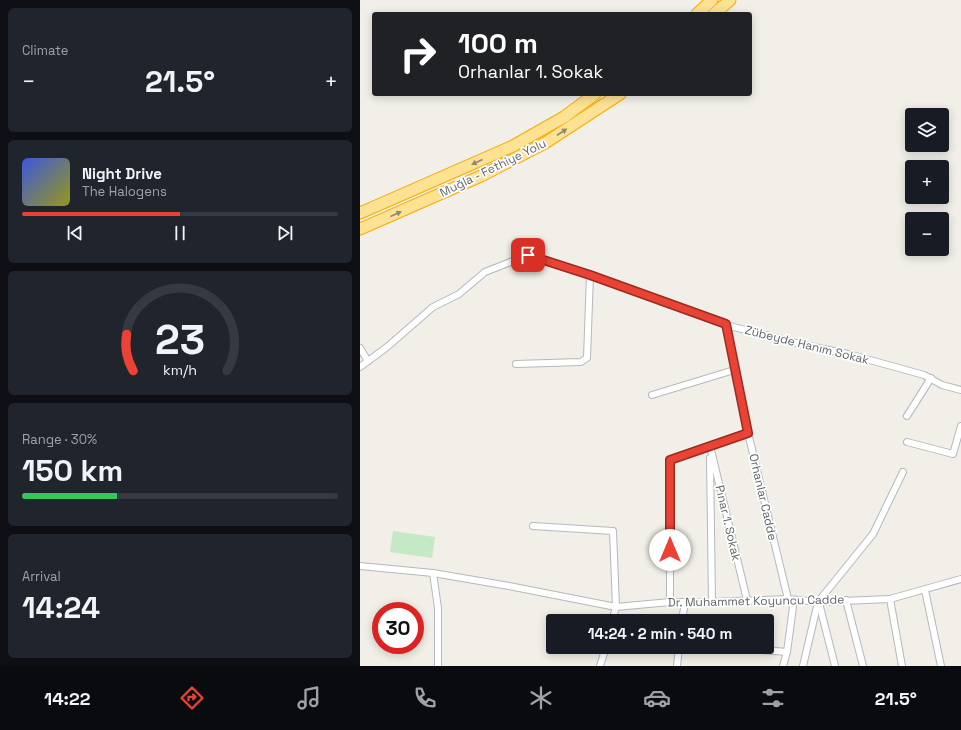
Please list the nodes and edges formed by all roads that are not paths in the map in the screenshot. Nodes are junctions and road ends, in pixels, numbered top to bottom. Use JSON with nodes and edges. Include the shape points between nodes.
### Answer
{"nodes":[{"id":1,"x":712,"y":0,"type":"edge"},
{"id":2,"x":730,"y":0,"type":"edge"},
{"id":3,"x":698,"y":12,"type":"edge"},
{"id":4,"x":716,"y":12,"type":"edge"},
{"id":5,"x":592,"y":96,"type":"edge"},
{"id":6,"x":617,"y":96,"type":"edge"},
{"id":7,"x":360,"y":213,"type":"edge"},
{"id":8,"x":360,"y":229,"type":"edge"},
{"id":9,"x":590,"y":275,"type":"junction"},
{"id":10,"x":726,"y":324,"type":"junction"},
{"id":11,"x":360,"y":348,"type":"edge"},
{"id":12,"x":368,"y":361,"type":"junction"},
{"id":13,"x":516,"y":364,"type":"dead end"},
{"id":14,"x":360,"y":366,"type":"edge"},
{"id":15,"x":734,"y":370,"type":"junction"},
{"id":16,"x":930,"y":378,"type":"junction"},
{"id":17,"x":961,"y":390,"type":"edge"},
{"id":18,"x":652,"y":395,"type":"dead end"},
{"id":19,"x":908,"y":416,"type":"dead end"},
{"id":20,"x":961,"y":426,"type":"edge"},
{"id":21,"x":748,"y":433,"type":"junction"},
{"id":22,"x":907,"y":442,"type":"dead end"},
{"id":23,"x":710,"y":446,"type":"junction"},
{"id":24,"x":903,"y":472,"type":"dead end"},
{"id":25,"x":532,"y":526,"type":"dead end"},
{"id":26,"x":360,"y":566,"type":"edge"},
{"id":27,"x":433,"y":573,"type":"junction"},
{"id":28,"x":961,"y":579,"type":"edge"},
{"id":29,"x":925,"y":590,"type":"junction"},
{"id":30,"x":788,"y":598,"type":"junction"},
{"id":31,"x":890,"y":599,"type":"junction"},
{"id":32,"x":747,"y":600,"type":"junction"},
{"id":33,"x":846,"y":600,"type":"junction"},
{"id":34,"x":670,"y":602,"type":"junction"},
{"id":35,"x":685,"y":602,"type":"junction"},
{"id":36,"x":712,"y":602,"type":"junction"},
{"id":37,"x":818,"y":602,"type":"junction"},
{"id":38,"x":616,"y":607,"type":"junction"},
{"id":39,"x":614,"y":614,"type":"edge"},
{"id":40,"x":683,"y":614,"type":"edge"},
{"id":41,"x":774,"y":651,"type":"edge"},
{"id":42,"x":787,"y":652,"type":"junction"},
{"id":43,"x":604,"y":654,"type":"edge"},
{"id":44,"x":678,"y":654,"type":"edge"},
{"id":45,"x":438,"y":666,"type":"edge"},
{"id":46,"x":600,"y":666,"type":"edge"},
{"id":47,"x":677,"y":666,"type":"edge"},
{"id":48,"x":783,"y":666,"type":"edge"},
{"id":49,"x":803,"y":666,"type":"edge"},
{"id":50,"x":835,"y":666,"type":"edge"},
{"id":51,"x":863,"y":666,"type":"edge"},
{"id":52,"x":902,"y":666,"type":"edge"},
{"id":53,"x":941,"y":666,"type":"edge"}],
"edges":[{"from":1,"to":3,"type":"highway"},
{"from":2,"to":4,"type":"highway"},
{"from":5,"to":7,"type":"highway","name":"Muğla - Fethiye Yolu","one_way":true,"via":[[564,117],[513,146]]},
{"from":8,"to":6,"type":"highway","name":"Muğla - Fethiye Yolu","one_way":true,"via":[[481,176],[545,143]]},
{"from":9,"to":10,"type":"street","name":"Zübeyde Hanım Sokak"},
{"from":9,"to":12,"type":"street","name":"Zübeyde Hanım Sokak","via":[[528,255],[485,272],[459,294],[433,306]]},
{"from":9,"to":13,"type":"street","via":[[587,358],[581,362]]},
{"from":10,"to":15,"type":"street","name":"Orhanlar Cadde"},
{"from":10,"to":16,"type":"street","name":"Zübeyde Hanım Sokak","via":[[859,357]]},
{"from":11,"to":12,"type":"street"},
{"from":12,"to":14,"type":"street","name":"Zübeyde Hanım Sokak"},
{"from":15,"to":18,"type":"street"},
{"from":15,"to":21,"type":"street","name":"Orhanlar Cadde"},
{"from":16,"to":17,"type":"street","name":"Zübeyde Hanım Sokak","via":[[942,385]]},
{"from":16,"to":19,"type":"street"},
{"from":20,"to":22,"type":"street","via":[[952,454]]},
{"from":21,"to":23,"type":"street"},
{"from":21,"to":30,"type":"street","name":"Orhanlar Cadde"},
{"from":23,"to":32,"type":"street","name":"Pınar 1. Sokak"},
{"from":23,"to":34,"type":"street","via":[[670,460]]},
{"from":23,"to":36,"type":"street"},
{"from":24,"to":37,"type":"street","via":[[873,534]]},
{"from":25,"to":38,"type":"street","via":[[613,531]]},
{"from":26,"to":27,"type":"street","name":"Dr. Muhammet Koyuncu Cadde"},
{"from":27,"to":38,"type":"street","name":"Dr. Muhammet Koyuncu Cadde"},
{"from":27,"to":45,"type":"street","via":[[438,608]]},
{"from":28,"to":29,"type":"street","name":"Dr. Muhammet Koyuncu Cadde"},
{"from":29,"to":31,"type":"street","name":"Dr. Muhammet Koyuncu Cadde"},
{"from":29,"to":53,"type":"street"},
{"from":30,"to":32,"type":"street","name":"Dr. Muhammet Koyuncu Cadde"},
{"from":30,"to":37,"type":"street","name":"Dr. Muhammet Koyuncu Cadde"},
{"from":30,"to":42,"type":"street","name":"Orhanlar Cadde","via":[[793,607]]},
{"from":31,"to":33,"type":"street","name":"Dr. Muhammet Koyuncu Cadde"},
{"from":31,"to":52,"type":"street"},
{"from":32,"to":36,"type":"street","name":"Dr. Muhammet Koyuncu Cadde"},
{"from":33,"to":37,"type":"street","name":"Dr. Muhammet Koyuncu Cadde"},
{"from":33,"to":51,"type":"street"},
{"from":34,"to":35,"type":"street","name":"Dr. Muhammet Koyuncu Cadde"},
{"from":34,"to":38,"type":"street","name":"Dr. Muhammet Koyuncu Cadde"},
{"from":35,"to":36,"type":"street","name":"Dr. Muhammet Koyuncu Cadde"},
{"from":35,"to":40,"type":"street"},
{"from":37,"to":49,"type":"street"},
{"from":37,"to":50,"type":"street"},
{"from":38,"to":39,"type":"street"},
{"from":41,"to":42,"type":"street"},
{"from":42,"to":48,"type":"street","name":"Orhanlar Cadde"},
{"from":43,"to":46,"type":"street"},
{"from":44,"to":47,"type":"street"}]}
